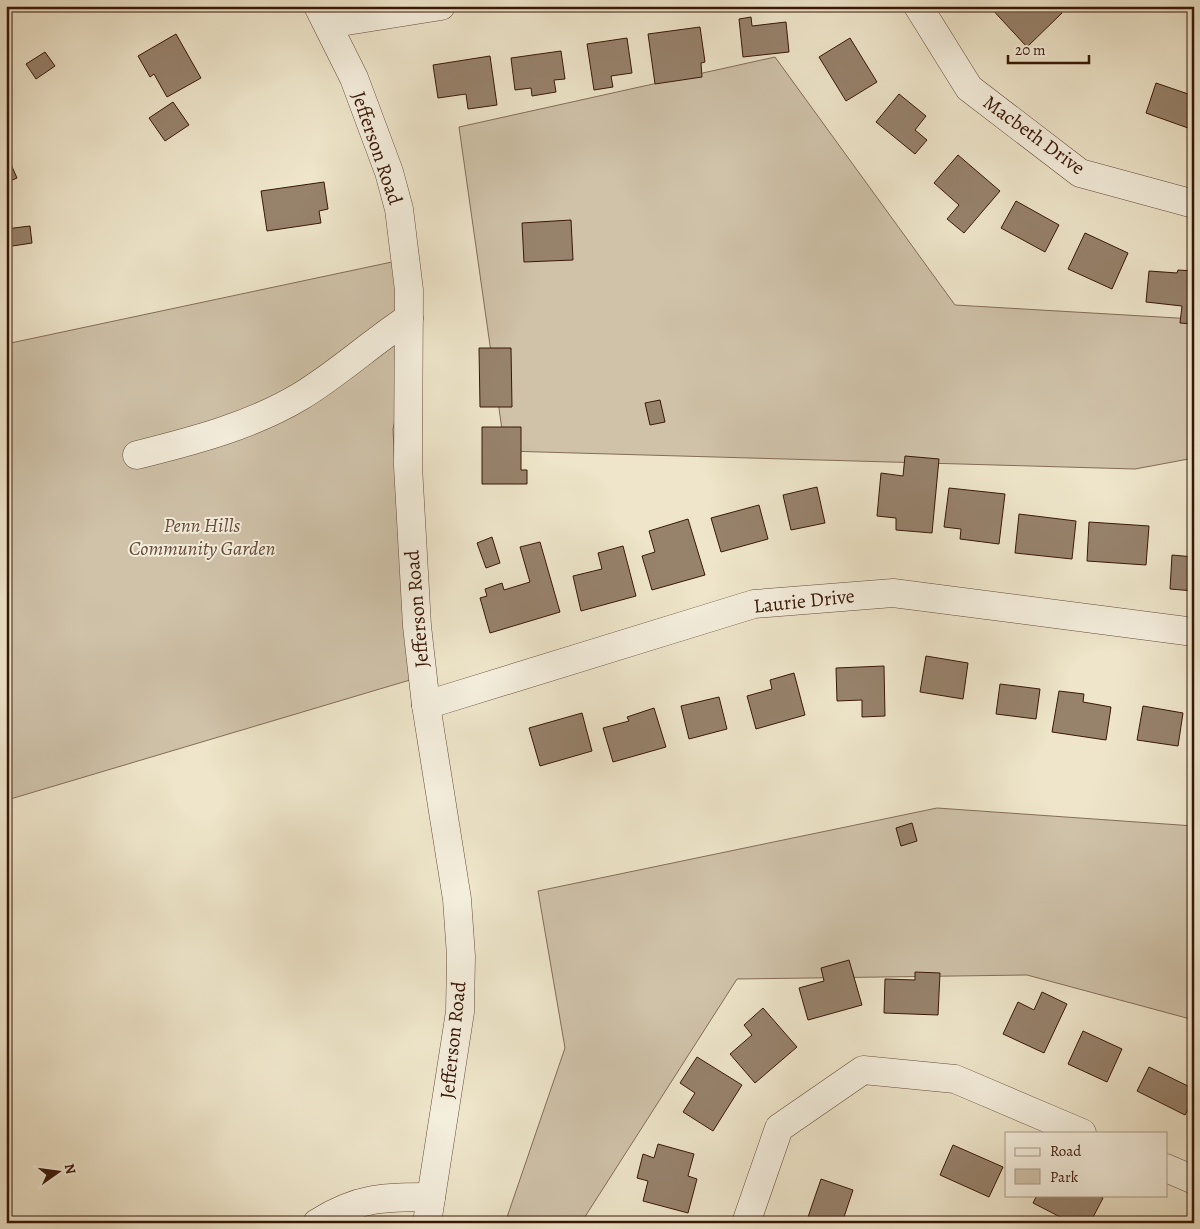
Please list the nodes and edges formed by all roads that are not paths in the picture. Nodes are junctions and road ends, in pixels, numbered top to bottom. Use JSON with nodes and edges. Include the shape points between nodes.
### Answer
{"nodes":[{"id":1,"x":441,"y":6,"type":"edge"},
{"id":2,"x":918,"y":6,"type":"edge"},
{"id":3,"x":323,"y":15,"type":"edge"},
{"id":4,"x":1194,"y":204,"type":"edge"},
{"id":5,"x":409,"y":318,"type":"junction"},
{"id":6,"x":137,"y":455,"type":"dead end"},
{"id":7,"x":1194,"y":632,"type":"edge"},
{"id":8,"x":426,"y":705,"type":"junction"},
{"id":9,"x":1080,"y":1132,"type":"edge"},
{"id":10,"x":1168,"y":1169,"type":"edge"},
{"id":11,"x":1194,"y":1180,"type":"edge"},
{"id":12,"x":429,"y":1210,"type":"edge"},
{"id":13,"x":317,"y":1223,"type":"edge"},
{"id":14,"x":746,"y":1223,"type":"edge"}],
"edges":[{"from":1,"to":3,"type":"street"},
{"from":2,"to":4,"type":"street","name":"Macbeth Drive","via":[[969,88],[1080,173]]},
{"from":3,"to":5,"type":"street","name":"Jefferson Road","via":[[354,78],[389,172],[399,209],[409,290]]},
{"from":5,"to":6,"type":"street","via":[[300,396],[243,424]]},
{"from":5,"to":8,"type":"street","name":"Jefferson Road","via":[[408,466]]},
{"from":7,"to":8,"type":"street","name":"Laurie Drive","via":[[893,593],[754,604]]},
{"from":8,"to":12,"type":"street","name":"Jefferson Road","via":[[453,870],[461,956],[460,1012]]},
{"from":9,"to":14,"type":"street","via":[[954,1079],[863,1070],[779,1128]]},
{"from":10,"to":11,"type":"street"},
{"from":12,"to":13,"type":"street","via":[[371,1198],[351,1204]]}]}
